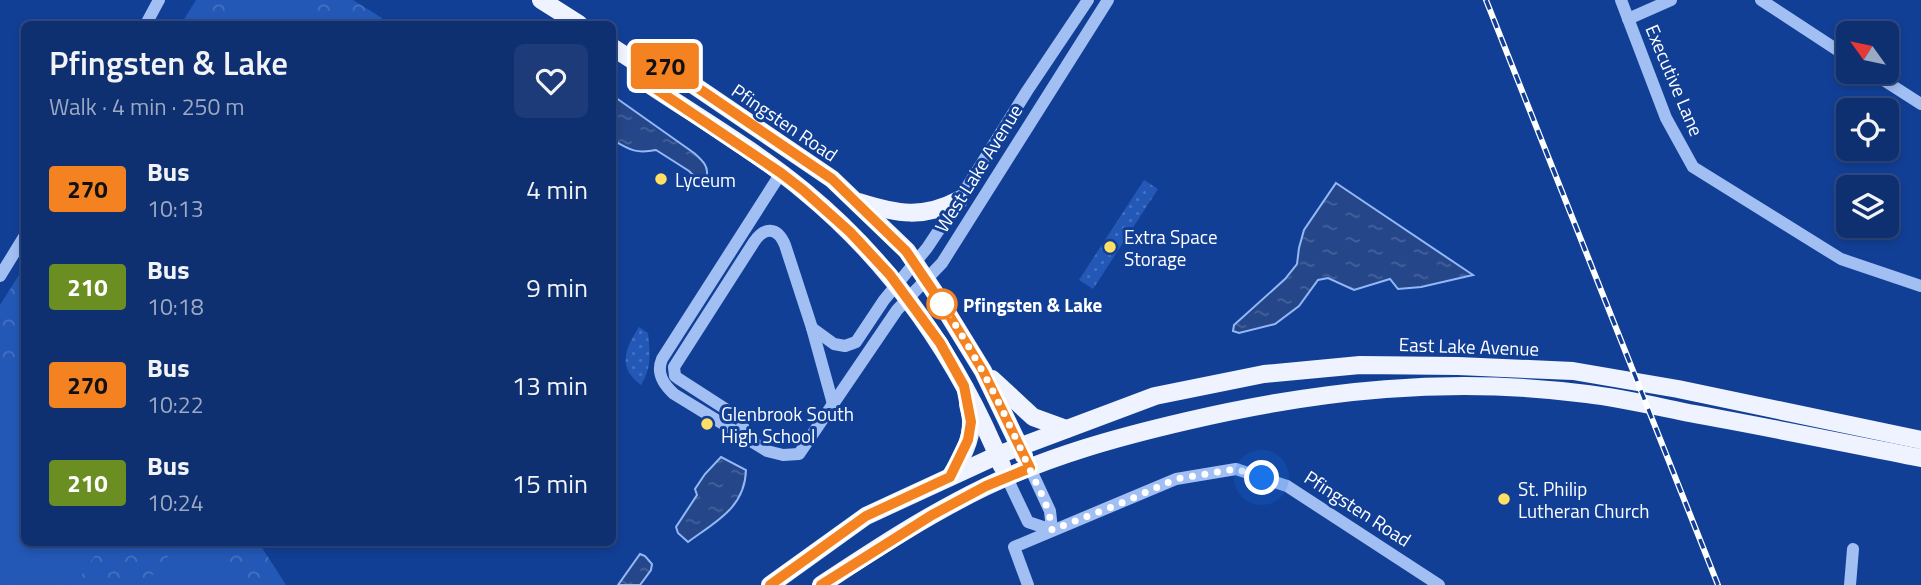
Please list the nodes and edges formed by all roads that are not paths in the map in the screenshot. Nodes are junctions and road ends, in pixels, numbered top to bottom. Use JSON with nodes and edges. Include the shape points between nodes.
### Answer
{"nodes":[{"id":1,"x":159,"y":0,"type":"edge"},
{"id":2,"x":541,"y":0,"type":"edge"},
{"id":3,"x":1087,"y":0,"type":"edge"},
{"id":4,"x":1108,"y":0,"type":"edge"},
{"id":5,"x":1620,"y":0,"type":"edge"},
{"id":6,"x":1671,"y":0,"type":"edge"},
{"id":7,"x":1761,"y":0,"type":"edge"},
{"id":8,"x":1628,"y":19,"type":"junction"},
{"id":9,"x":148,"y":21,"type":"edge"},
{"id":10,"x":574,"y":21,"type":"edge"},
{"id":11,"x":1836,"y":49,"type":"edge"},
{"id":12,"x":616,"y":50,"type":"edge"},
{"id":13,"x":640,"y":65,"type":"junction"},
{"id":14,"x":1890,"y":84,"type":"edge"},
{"id":15,"x":1921,"y":104,"type":"edge"},
{"id":16,"x":781,"y":173,"type":"junction"},
{"id":17,"x":960,"y":200,"type":"junction"},
{"id":18,"x":855,"y":201,"type":"junction"},
{"id":19,"x":21,"y":242,"type":"edge"},
{"id":20,"x":915,"y":263,"type":"junction"},
{"id":21,"x":0,"y":276,"type":"edge"},
{"id":22,"x":926,"y":279,"type":"junction"},
{"id":23,"x":1921,"y":286,"type":"edge"},
{"id":24,"x":902,"y":292,"type":"junction"},
{"id":25,"x":812,"y":328,"type":"junction"},
{"id":26,"x":983,"y":371,"type":"junction"},
{"id":27,"x":964,"y":386,"type":"junction"},
{"id":28,"x":833,"y":404,"type":"junction"},
{"id":29,"x":1066,"y":429,"type":"junction"},
{"id":30,"x":746,"y":438,"type":"junction"},
{"id":31,"x":1921,"y":440,"type":"edge"},
{"id":32,"x":1020,"y":446,"type":"junction"},
{"id":33,"x":998,"y":455,"type":"junction"},
{"id":34,"x":1921,"y":458,"type":"edge"},
{"id":35,"x":1030,"y":468,"type":"junction"},
{"id":36,"x":950,"y":477,"type":"junction"},
{"id":37,"x":1007,"y":478,"type":"junction"},
{"id":38,"x":1052,"y":530,"type":"junction"},
{"id":39,"x":1853,"y":549,"type":"dead end"},
{"id":40,"x":770,"y":585,"type":"edge"},
{"id":41,"x":821,"y":585,"type":"edge"},
{"id":42,"x":1027,"y":585,"type":"edge"},
{"id":43,"x":1439,"y":585,"type":"edge"},
{"id":44,"x":1850,"y":585,"type":"edge"}],
"edges":[{"from":1,"to":9,"type":"street"},
{"from":2,"to":10,"type":"main road"},
{"from":3,"to":17,"type":"street","name":"West Lake Avenue"},
{"from":4,"to":22,"type":"street","name":"West Lake Avenue","via":[[976,211]]},
{"from":5,"to":8,"type":"street","name":"Executive Lane"},
{"from":6,"to":8,"type":"street"},
{"from":7,"to":11,"type":"street"},
{"from":8,"to":23,"type":"street","name":"Executive Lane","via":[[1666,118],[1693,167],[1841,259]]},
{"from":12,"to":13,"type":"main road","name":"Pfingsten Road"},
{"from":13,"to":16,"type":"main road","name":"Pfingsten Road","via":[[650,85]]},
{"from":13,"to":18,"type":"main road","name":"Pfingsten Road","via":[[664,65],[800,156]]},
{"from":14,"to":15,"type":"street"},
{"from":16,"to":24,"type":"main road","name":"Pfingsten Road","via":[[850,232]]},
{"from":16,"to":30,"type":"street","via":[[659,366],[663,382],[674,394]]},
{"from":17,"to":18,"type":"main road","via":[[932,212],[911,214]]},
{"from":17,"to":20,"type":"street","name":"West Lake Avenue"},
{"from":18,"to":20,"type":"main road","name":"Pfingsten Road"},
{"from":19,"to":21,"type":"street"},
{"from":20,"to":22,"type":"main road","name":"Pfingsten Road"},
{"from":20,"to":24,"type":"street","name":"West Lake Avenue"},
{"from":22,"to":24,"type":"street","name":"West Lake Avenue"},
{"from":22,"to":26,"type":"main road","name":"Pfingsten Road"},
{"from":24,"to":25,"type":"street","via":[[884,300],[856,342],[834,344]]},
{"from":24,"to":27,"type":"main road","name":"Pfingsten Road","via":[[940,343]]},
{"from":24,"to":28,"type":"street","name":"West Lake Avenue","via":[[897,310]]},
{"from":25,"to":28,"type":"street"},
{"from":25,"to":30,"type":"street","via":[[782,238],[772,231],[759,234],[674,367],[679,379],[741,419]]},
{"from":26,"to":29,"type":"main road","via":[[1032,417]]},
{"from":26,"to":32,"type":"main road","name":"Pfingsten Road"},
{"from":27,"to":33,"type":"main road","name":"Pfingsten Road"},
{"from":27,"to":36,"type":"main road","via":[[971,422],[968,440]]},
{"from":28,"to":30,"type":"street","name":"West Lake Avenue","via":[[799,454],[775,454]]},
{"from":29,"to":31,"type":"main road","name":"East Lake Avenue","via":[[1155,396],[1264,374],[1360,365],[1446,366],[1573,371]]},
{"from":29,"to":32,"type":"main road","name":"East Lake Avenue"},
{"from":32,"to":33,"type":"main road"},
{"from":32,"to":35,"type":"main road","name":"Pfingsten Road"},
{"from":33,"to":36,"type":"main road"},
{"from":33,"to":37,"type":"main road","name":"Pfingsten Road"},
{"from":34,"to":35,"type":"main road","name":"East Lake Avenue","via":[[1588,394],[1453,386],[1396,387],[1241,408],[1094,444]]},
{"from":35,"to":37,"type":"main road"},
{"from":35,"to":38,"type":"street","name":"Pfingsten Road","via":[[1050,511]]},
{"from":36,"to":40,"type":"main road","via":[[866,516]]},
{"from":37,"to":38,"type":"street","name":"Pfingsten Road","via":[[1028,522]]},
{"from":37,"to":41,"type":"main road","via":[[932,515]]},
{"from":38,"to":42,"type":"street","via":[[1014,547]]},
{"from":38,"to":43,"type":"street","name":"Pfingsten Road","via":[[1176,479],[1236,469],[1287,486]]},
{"from":39,"to":44,"type":"street"}]}
